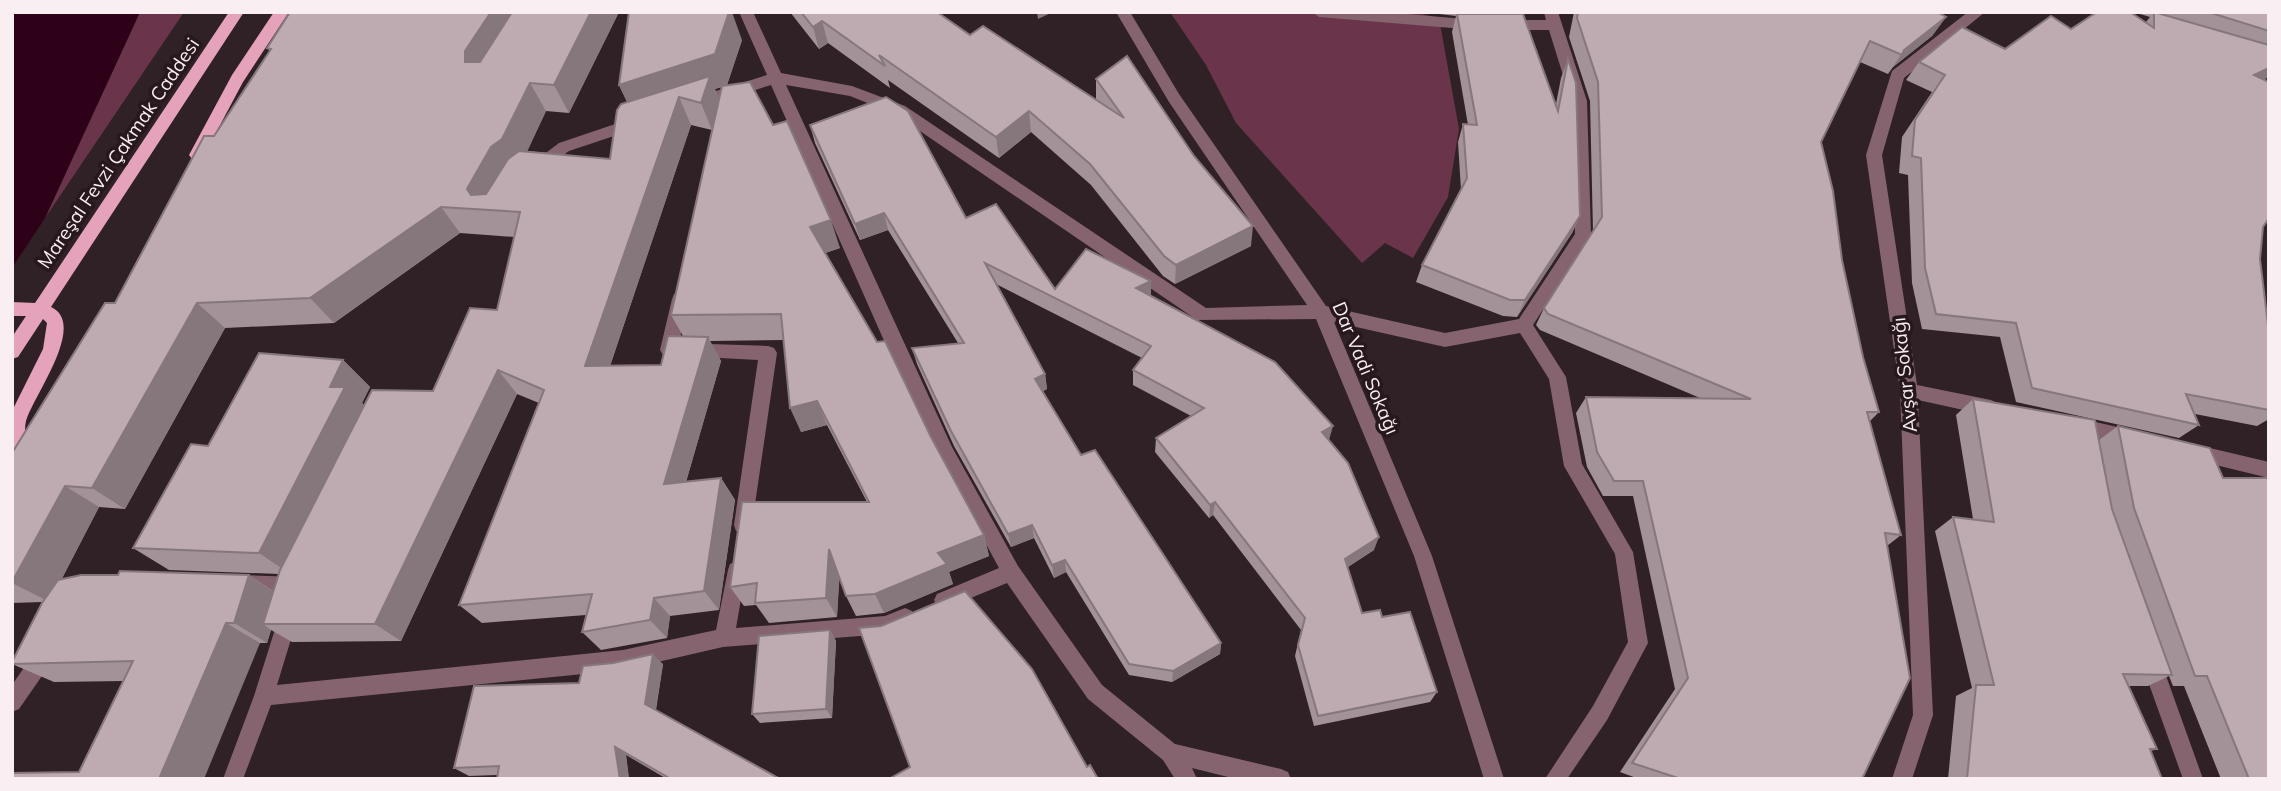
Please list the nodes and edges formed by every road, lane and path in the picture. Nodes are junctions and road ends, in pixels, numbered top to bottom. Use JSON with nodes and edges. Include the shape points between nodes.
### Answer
{"nodes":[{"id":1,"x":237,"y":12,"type":"edge"},
{"id":2,"x":282,"y":12,"type":"edge"},
{"id":3,"x":746,"y":12,"type":"edge"},
{"id":4,"x":1123,"y":12,"type":"edge"},
{"id":5,"x":1319,"y":12,"type":"edge"},
{"id":6,"x":1978,"y":12,"type":"edge"},
{"id":7,"x":1553,"y":19,"type":"edge"},
{"id":8,"x":776,"y":78,"type":"junction"},
{"id":9,"x":686,"y":106,"type":"edge"},
{"id":10,"x":648,"y":118,"type":"edge"},
{"id":11,"x":192,"y":164,"type":"edge"},
{"id":12,"x":517,"y":180,"type":"edge"},
{"id":13,"x":684,"y":278,"type":"edge"},
{"id":14,"x":12,"y":309,"type":"edge"},
{"id":15,"x":38,"y":311,"type":"junction"},
{"id":16,"x":1321,"y":312,"type":"junction"},
{"id":17,"x":1524,"y":325,"type":"junction"},
{"id":18,"x":12,"y":352,"type":"edge"},
{"id":19,"x":1909,"y":391,"type":"junction"},
{"id":20,"x":2004,"y":410,"type":"edge"},
{"id":21,"x":2058,"y":421,"type":"edge"},
{"id":22,"x":2085,"y":427,"type":"junction"},
{"id":23,"x":34,"y":442,"type":"edge"},
{"id":24,"x":2151,"y":442,"type":"edge"},
{"id":25,"x":2177,"y":449,"type":"edge"},
{"id":26,"x":2088,"y":452,"type":"edge"},
{"id":27,"x":16,"y":470,"type":"edge"},
{"id":28,"x":2269,"y":470,"type":"edge"},
{"id":29,"x":1011,"y":572,"type":"junction"},
{"id":30,"x":222,"y":583,"type":"edge"},
{"id":31,"x":59,"y":636,"type":"edge"},
{"id":32,"x":723,"y":638,"type":"junction"},
{"id":33,"x":2143,"y":638,"type":"edge"},
{"id":34,"x":264,"y":696,"type":"junction"},
{"id":35,"x":12,"y":702,"type":"edge"},
{"id":36,"x":1170,"y":753,"type":"junction"},
{"id":37,"x":233,"y":779,"type":"edge"},
{"id":38,"x":1186,"y":779,"type":"edge"},
{"id":39,"x":1281,"y":779,"type":"edge"},
{"id":40,"x":1494,"y":779,"type":"edge"},
{"id":41,"x":1555,"y":779,"type":"edge"},
{"id":42,"x":1902,"y":779,"type":"edge"},
{"id":43,"x":2193,"y":779,"type":"edge"}],
"edges":[{"from":1,"to":15,"type":"main road","name":"Mareşal Fevzi Çakmak Caddesi"},
{"from":2,"to":11,"type":"main road","via":[[237,79]]},
{"from":3,"to":8,"type":"street"},
{"from":4,"to":16,"type":"street","name":"Dar Vadi Sokağı","via":[[1174,98]]},
{"from":5,"to":7,"type":"street","via":[[1455,25]]},
{"from":6,"to":19,"type":"street","name":"Avşar Sokağı","via":[[1897,75],[1874,155]]},
{"from":7,"to":17,"type":"street","via":[[1580,101],[1583,235]]},
{"from":8,"to":9,"type":"street"},
{"from":8,"to":16,"type":"street","via":[[852,91],[900,110],[1203,315]]},
{"from":8,"to":29,"type":"street","via":[[902,361]]},
{"from":10,"to":12,"type":"street","via":[[565,147]]},
{"from":13,"to":32,"type":"street","via":[[669,350],[768,353],[731,612]]},
{"from":14,"to":15,"type":"main road"},
{"from":15,"to":18,"type":"main road","name":"Mareşal Fevzi Çakmak Caddesi"},
{"from":15,"to":27,"type":"main road","via":[[50,314],[57,333],[17,420]]},
{"from":16,"to":17,"type":"street","via":[[1445,340]]},
{"from":16,"to":40,"type":"street","name":"Dar Vadi Sokağı","via":[[1423,556]]},
{"from":17,"to":41,"type":"street","via":[[1558,377],[1573,466],[1624,552],[1638,643],[1601,713]]},
{"from":19,"to":20,"type":"street"},
{"from":19,"to":42,"type":"street","name":"Avşar Sokağı","via":[[1923,715]]},
{"from":21,"to":22,"type":"street"},
{"from":22,"to":24,"type":"street"},
{"from":22,"to":26,"type":"street"},
{"from":23,"to":27,"type":"main road"},
{"from":25,"to":28,"type":"street"},
{"from":29,"to":32,"type":"street","via":[[885,625]]},
{"from":29,"to":36,"type":"street","via":[[1095,692]]},
{"from":30,"to":34,"type":"street","via":[[300,580]]},
{"from":31,"to":35,"type":"street"},
{"from":32,"to":34,"type":"street","via":[[624,660]]},
{"from":33,"to":43,"type":"street"},
{"from":34,"to":37,"type":"street"},
{"from":36,"to":38,"type":"street"},
{"from":36,"to":39,"type":"street"}]}
